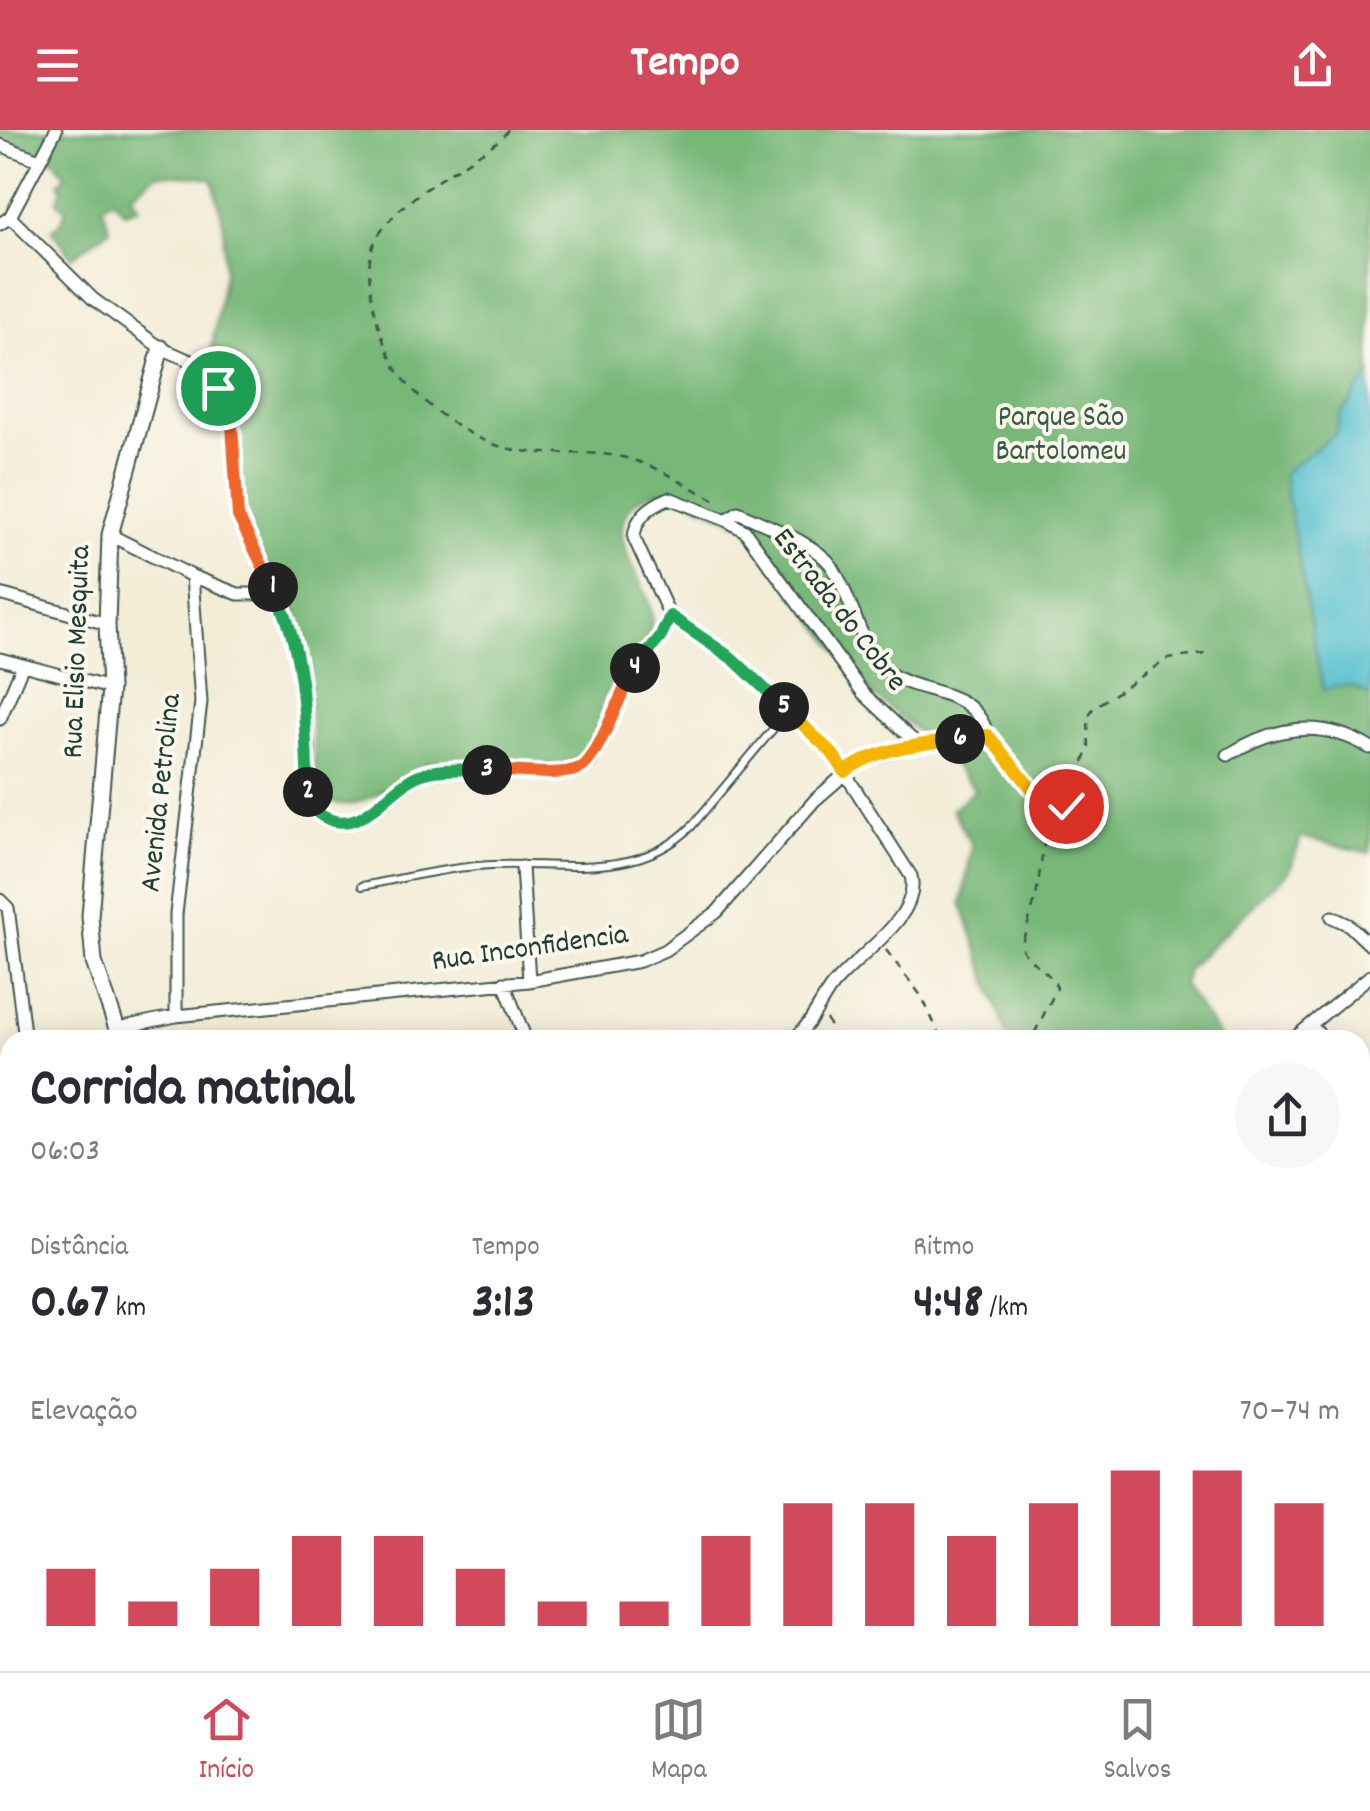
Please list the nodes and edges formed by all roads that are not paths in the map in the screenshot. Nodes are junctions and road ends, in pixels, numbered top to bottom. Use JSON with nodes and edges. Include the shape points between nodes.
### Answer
{"nodes":[{"id":1,"x":50,"y":133,"type":"edge"},
{"id":2,"x":0,"y":145,"type":"edge"},
{"id":3,"x":38,"y":160,"type":"junction"},
{"id":4,"x":5,"y":220,"type":"edge"},
{"id":5,"x":161,"y":348,"type":"junction"},
{"id":6,"x":726,"y":520,"type":"junction"},
{"id":7,"x":110,"y":535,"type":"junction"},
{"id":8,"x":192,"y":576,"type":"junction"},
{"id":9,"x":0,"y":594,"type":"edge"},
{"id":10,"x":276,"y":594,"type":"junction"},
{"id":11,"x":670,"y":616,"type":"junction"},
{"id":12,"x":107,"y":624,"type":"junction"},
{"id":13,"x":0,"y":660,"type":"edge"},
{"id":14,"x":22,"y":667,"type":"junction"},
{"id":15,"x":110,"y":688,"type":"junction"},
{"id":16,"x":0,"y":719,"type":"edge"},
{"id":17,"x":773,"y":729,"type":"dead end"},
{"id":18,"x":988,"y":735,"type":"joint"},
{"id":19,"x":918,"y":745,"type":"junction"},
{"id":20,"x":1370,"y":748,"type":"edge"},
{"id":21,"x":1228,"y":755,"type":"dead end"},
{"id":22,"x":845,"y":772,"type":"junction"},
{"id":23,"x":522,"y":866,"type":"junction"},
{"id":24,"x":362,"y":886,"type":"dead end"},
{"id":25,"x":0,"y":900,"type":"edge"},
{"id":26,"x":1332,"y":917,"type":"dead end"},
{"id":27,"x":1370,"y":944,"type":"edge"},
{"id":28,"x":1370,"y":976,"type":"edge"},
{"id":29,"x":529,"y":982,"type":"junction"},
{"id":30,"x":504,"y":983,"type":"junction"},
{"id":31,"x":176,"y":1016,"type":"junction"},
{"id":32,"x":1311,"y":1026,"type":"junction"},
{"id":33,"x":24,"y":1030,"type":"edge"},
{"id":34,"x":119,"y":1030,"type":"edge"},
{"id":35,"x":132,"y":1030,"type":"edge"},
{"id":36,"x":522,"y":1030,"type":"edge"},
{"id":37,"x":802,"y":1030,"type":"edge"},
{"id":38,"x":1306,"y":1030,"type":"edge"},
{"id":39,"x":1315,"y":1030,"type":"edge"}],
"edges":[{"from":1,"to":3,"type":"street"},
{"from":2,"to":3,"type":"street"},
{"from":3,"to":4,"type":"street"},
{"from":4,"to":5,"type":"street","via":[[93,299]]},
{"from":5,"to":7,"type":"street","name":"Rua Elisio Mesquita"},
{"from":5,"to":10,"type":"street","via":[[194,363],[218,388],[232,425],[238,516]]},
{"from":6,"to":11,"type":"street","via":[[669,498],[653,504],[634,526]]},
{"from":6,"to":18,"type":"street","name":"Estrada do Cobre","via":[[738,512],[821,554],[876,661],[907,682],[966,702]]},
{"from":6,"to":19,"type":"street","name":"Estrada do Cobre","via":[[745,531],[863,693]]},
{"from":7,"to":8,"type":"street"},
{"from":7,"to":12,"type":"street","name":"Rua Elisio Mesquita"},
{"from":8,"to":10,"type":"street","via":[[238,594]]},
{"from":8,"to":31,"type":"street","name":"Avenida Petrolina","via":[[200,702],[176,914]]},
{"from":9,"to":12,"type":"street"},
{"from":10,"to":11,"type":"street","via":[[294,638],[310,806],[333,821],[372,811],[418,775],[581,768],[594,755],[624,684]]},
{"from":11,"to":22,"type":"street","via":[[733,659]]},
{"from":12,"to":15,"type":"street","name":"Rua Elisio Mesquita"},
{"from":13,"to":14,"type":"street"},
{"from":14,"to":15,"type":"street"},
{"from":14,"to":16,"type":"street"},
{"from":15,"to":34,"type":"street","name":"Rua Elisio Mesquita","via":[[90,916],[94,962]]},
{"from":17,"to":23,"type":"lane","via":[[691,827],[648,856],[603,865]]},
{"from":18,"to":19,"type":"street","name":"Rua Inconfidencia"},
{"from":19,"to":22,"type":"street","name":"Rua Inconfidencia","via":[[874,754]]},
{"from":20,"to":21,"type":"street","via":[[1338,732],[1291,728]]},
{"from":22,"to":29,"type":"street","name":"Rua Inconfidencia","via":[[741,889],[678,942],[627,964]]},
{"from":22,"to":37,"type":"street","via":[[914,890]]},
{"from":23,"to":24,"type":"lane","via":[[473,866]]},
{"from":23,"to":29,"type":"street"},
{"from":25,"to":33,"type":"street","via":[[8,908]]},
{"from":26,"to":27,"type":"street"},
{"from":28,"to":32,"type":"street"},
{"from":29,"to":30,"type":"street","name":"Rua Inconfidencia"},
{"from":30,"to":31,"type":"street","name":"Rua Inconfidencia"},
{"from":30,"to":36,"type":"street"},
{"from":31,"to":35,"type":"street","name":"Rua Inconfidencia"},
{"from":32,"to":38,"type":"street"},
{"from":32,"to":39,"type":"street"}]}
